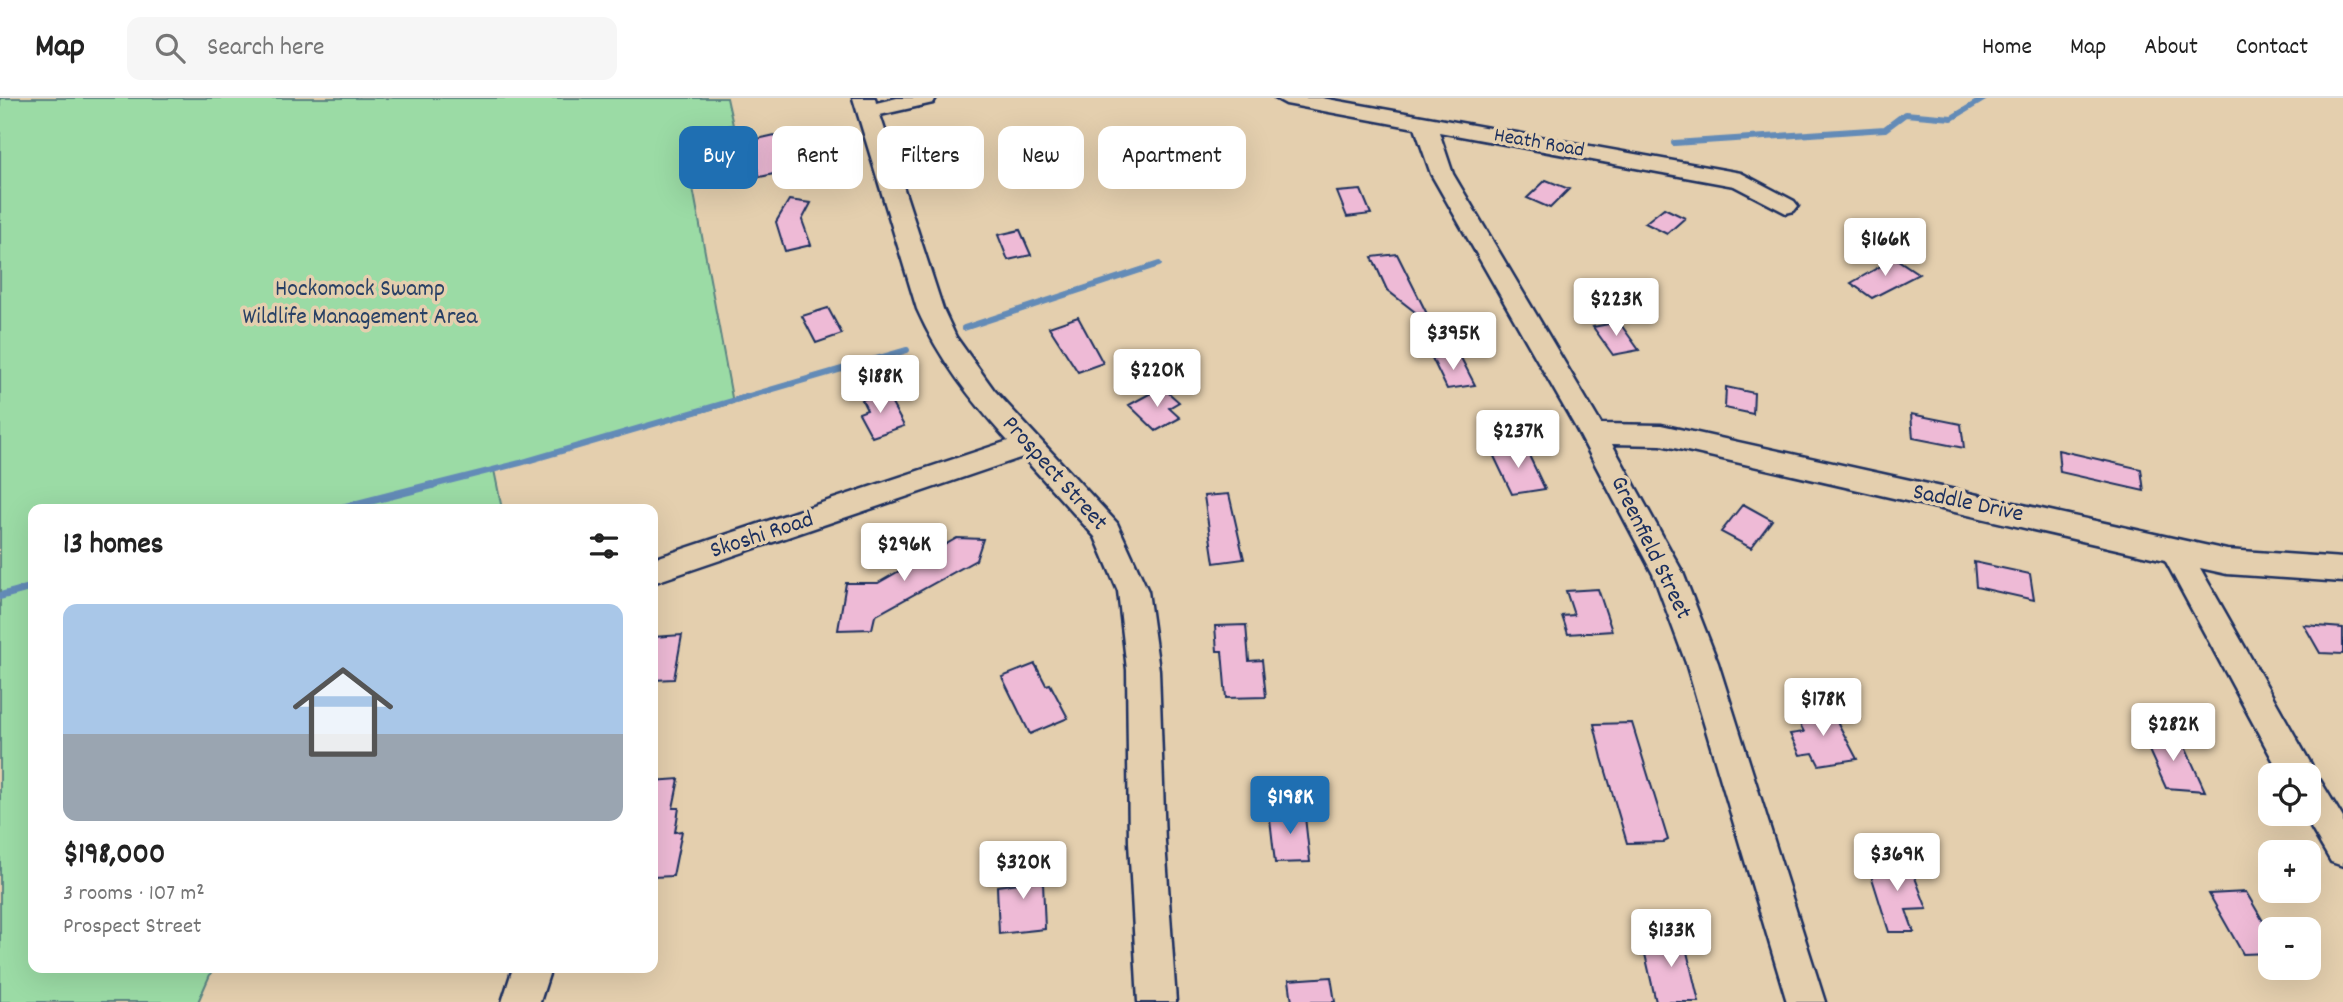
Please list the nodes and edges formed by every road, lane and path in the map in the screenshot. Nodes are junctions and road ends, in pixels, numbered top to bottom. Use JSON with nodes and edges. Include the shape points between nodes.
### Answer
{"nodes":[{"id":1,"x":925,"y":98,"type":"edge"},
{"id":2,"x":1286,"y":98,"type":"edge"},
{"id":3,"x":867,"y":104,"type":"edge"},
{"id":4,"x":1425,"y":125,"type":"junction"},
{"id":5,"x":1786,"y":206,"type":"dead end"},
{"id":6,"x":1593,"y":434,"type":"junction"},
{"id":7,"x":1030,"y":444,"type":"junction"},
{"id":8,"x":2175,"y":551,"type":"junction"},
{"id":9,"x":658,"y":569,"type":"edge"},
{"id":10,"x":2343,"y":570,"type":"edge"},
{"id":11,"x":2292,"y":763,"type":"edge"},
{"id":12,"x":2321,"y":814,"type":"edge"},
{"id":13,"x":2343,"y":850,"type":"edge"},
{"id":14,"x":531,"y":973,"type":"edge"},
{"id":15,"x":522,"y":1002,"type":"edge"},
{"id":16,"x":1157,"y":1002,"type":"edge"},
{"id":17,"x":1806,"y":1002,"type":"edge"}],
"edges":[{"from":1,"to":3,"type":"street"},
{"from":2,"to":4,"type":"street","name":"Heath Road"},
{"from":3,"to":7,"type":"street","name":"Prospect Street","via":[[930,309],[944,340],[984,397]]},
{"from":4,"to":5,"type":"street","name":"Heath Road","via":[[1741,180]]},
{"from":4,"to":6,"type":"street","name":"Greenfield Street","via":[[1442,174]]},
{"from":6,"to":8,"type":"street","name":"Saddle Drive","via":[[1661,435]]},
{"from":6,"to":17,"type":"street","name":"Greenfield Street","via":[[1668,573],[1702,663]]},
{"from":7,"to":9,"type":"street","name":"Skoshi Road"},
{"from":7,"to":16,"type":"street","name":"Prospect Street","via":[[1107,531],[1133,591],[1143,670]]},
{"from":8,"to":10,"type":"street","name":"Saddle Drive","via":[[2227,562]]},
{"from":8,"to":11,"type":"street"},
{"from":12,"to":13,"type":"street"},
{"from":14,"to":15,"type":"street"}]}
